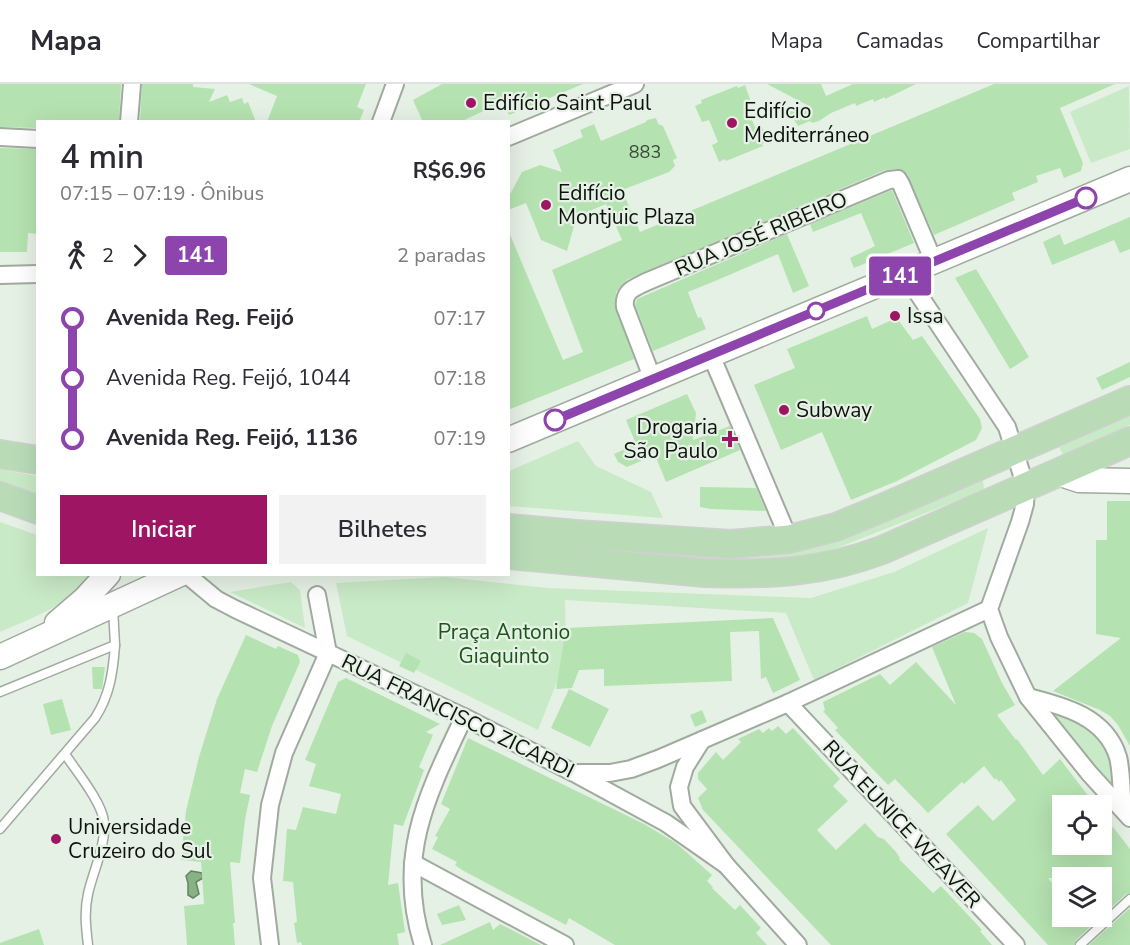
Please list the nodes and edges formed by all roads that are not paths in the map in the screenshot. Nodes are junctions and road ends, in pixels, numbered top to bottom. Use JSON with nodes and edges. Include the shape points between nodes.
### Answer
{"nodes":[{"id":1,"x":132,"y":84,"type":"edge"},
{"id":2,"x":395,"y":84,"type":"edge"},
{"id":3,"x":635,"y":84,"type":"edge"},
{"id":4,"x":129,"y":120,"type":"edge"},
{"id":5,"x":382,"y":120,"type":"edge"},
{"id":6,"x":510,"y":136,"type":"edge"},
{"id":7,"x":0,"y":137,"type":"edge"},
{"id":8,"x":36,"y":139,"type":"edge"},
{"id":9,"x":1130,"y":179,"type":"edge"},
{"id":10,"x":934,"y":262,"type":"junction"},
{"id":11,"x":36,"y":274,"type":"edge"},
{"id":12,"x":905,"y":274,"type":"junction"},
{"id":13,"x":0,"y":275,"type":"edge"},
{"id":14,"x":711,"y":355,"type":"junction"},
{"id":15,"x":653,"y":380,"type":"junction"},
{"id":16,"x":1130,"y":400,"type":"edge"},
{"id":17,"x":510,"y":439,"type":"edge"},
{"id":18,"x":1130,"y":441,"type":"edge"},
{"id":19,"x":1015,"y":451,"type":"junction"},
{"id":20,"x":0,"y":454,"type":"edge"},
{"id":21,"x":36,"y":460,"type":"edge"},
{"id":22,"x":1059,"y":473,"type":"junction"},
{"id":23,"x":1130,"y":481,"type":"edge"},
{"id":24,"x":1026,"y":488,"type":"junction"},
{"id":25,"x":0,"y":496,"type":"edge"},
{"id":26,"x":36,"y":509,"type":"edge"},
{"id":27,"x":510,"y":528,"type":"edge"},
{"id":28,"x":789,"y":539,"type":"junction"},
{"id":29,"x":510,"y":555,"type":"edge"},
{"id":30,"x":106,"y":576,"type":"edge"},
{"id":31,"x":176,"y":576,"type":"edge"},
{"id":32,"x":188,"y":576,"type":"edge"},
{"id":33,"x":317,"y":595,"type":"dead end"},
{"id":34,"x":113,"y":607,"type":"junction"},
{"id":35,"x":989,"y":609,"type":"junction"},
{"id":36,"x":31,"y":643,"type":"junction"},
{"id":37,"x":115,"y":645,"type":"junction"},
{"id":38,"x":328,"y":653,"type":"junction"},
{"id":39,"x":0,"y":657,"type":"edge"},
{"id":40,"x":0,"y":692,"type":"edge"},
{"id":41,"x":1028,"y":697,"type":"junction"},
{"id":42,"x":788,"y":703,"type":"junction"},
{"id":43,"x":464,"y":717,"type":"junction"},
{"id":44,"x":702,"y":740,"type":"junction"},
{"id":45,"x":64,"y":754,"type":"junction"},
{"id":46,"x":574,"y":772,"type":"junction"},
{"id":47,"x":1126,"y":814,"type":"edge"},
{"id":48,"x":0,"y":829,"type":"edge"},
{"id":49,"x":412,"y":863,"type":"junction"},
{"id":50,"x":726,"y":865,"type":"junction"},
{"id":51,"x":1130,"y":899,"type":"edge"},
{"id":52,"x":88,"y":945,"type":"edge"},
{"id":53,"x":270,"y":945,"type":"edge"},
{"id":54,"x":423,"y":945,"type":"edge"},
{"id":55,"x":565,"y":945,"type":"edge"},
{"id":56,"x":798,"y":945,"type":"edge"},
{"id":57,"x":1016,"y":945,"type":"edge"},
{"id":58,"x":1080,"y":945,"type":"edge"}],
"edges":[{"from":1,"to":4,"type":"street"},
{"from":2,"to":5,"type":"street"},
{"from":3,"to":6,"type":"street"},
{"from":7,"to":8,"type":"street"},
{"from":9,"to":10,"type":"main road"},
{"from":10,"to":12,"type":"main road"},
{"from":10,"to":15,"type":"street","name":"RUA JOSÉ RIBEIRO","via":[[900,181],[895,178],[878,184],[627,292],[625,307]]},
{"from":11,"to":13,"type":"street"},
{"from":12,"to":14,"type":"main road"},
{"from":12,"to":19,"type":"street","via":[[1007,427]]},
{"from":14,"to":15,"type":"main road"},
{"from":14,"to":28,"type":"street"},
{"from":15,"to":17,"type":"main road"},
{"from":16,"to":19,"type":"main road"},
{"from":18,"to":22,"type":"main road"},
{"from":19,"to":24,"type":"street"},
{"from":19,"to":28,"type":"main road","via":[[836,527]]},
{"from":20,"to":21,"type":"main road"},
{"from":22,"to":23,"type":"main road","via":[[1079,480]]},
{"from":22,"to":24,"type":"main road"},
{"from":24,"to":29,"type":"main road","via":[[882,550],[806,571],[705,573]]},
{"from":24,"to":35,"type":"street","via":[[1020,522]]},
{"from":25,"to":26,"type":"main road"},
{"from":27,"to":28,"type":"main road","via":[[731,544]]},
{"from":30,"to":36,"type":"main road","via":[[85,599]]},
{"from":31,"to":34,"type":"main road"},
{"from":32,"to":38,"type":"street","name":"RUA FRANCISCO ZICARDI","via":[[216,599]]},
{"from":33,"to":38,"type":"street"},
{"from":34,"to":36,"type":"main road"},
{"from":34,"to":37,"type":"lane"},
{"from":35,"to":41,"type":"street"},
{"from":35,"to":42,"type":"street"},
{"from":36,"to":39,"type":"main road"},
{"from":37,"to":40,"type":"lane"},
{"from":37,"to":45,"type":"lane","via":[[110,690],[104,705]]},
{"from":38,"to":43,"type":"street","name":"RUA FRANCISCO ZICARDI"},
{"from":38,"to":53,"type":"street","via":[[284,753],[270,805],[262,878]]},
{"from":41,"to":47,"type":"street"},
{"from":41,"to":47,"type":"street","via":[[1088,718],[1112,742]]},
{"from":42,"to":44,"type":"street"},
{"from":42,"to":57,"type":"street","name":"RUA EUNICE WEAVER"},
{"from":43,"to":46,"type":"street","name":"RUA FRANCISCO ZICARDI"},
{"from":43,"to":49,"type":"street","via":[[421,816]]},
{"from":44,"to":46,"type":"street","via":[[631,769]]},
{"from":44,"to":50,"type":"street","name":"RUA FRANCISCO ZICARDI","via":[[685,767],[679,787],[682,806]]},
{"from":45,"to":48,"type":"lane"},
{"from":45,"to":52,"type":"lane","via":[[97,803],[104,821],[86,906]]},
{"from":46,"to":50,"type":"street","name":"RUA FRANCISCO ZICARDI","via":[[666,823]]},
{"from":49,"to":54,"type":"street","via":[[413,895]]},
{"from":49,"to":55,"type":"street"},
{"from":50,"to":56,"type":"street","name":"RUA FRANCISCO ZICARDI"},
{"from":51,"to":58,"type":"lane"}]}
